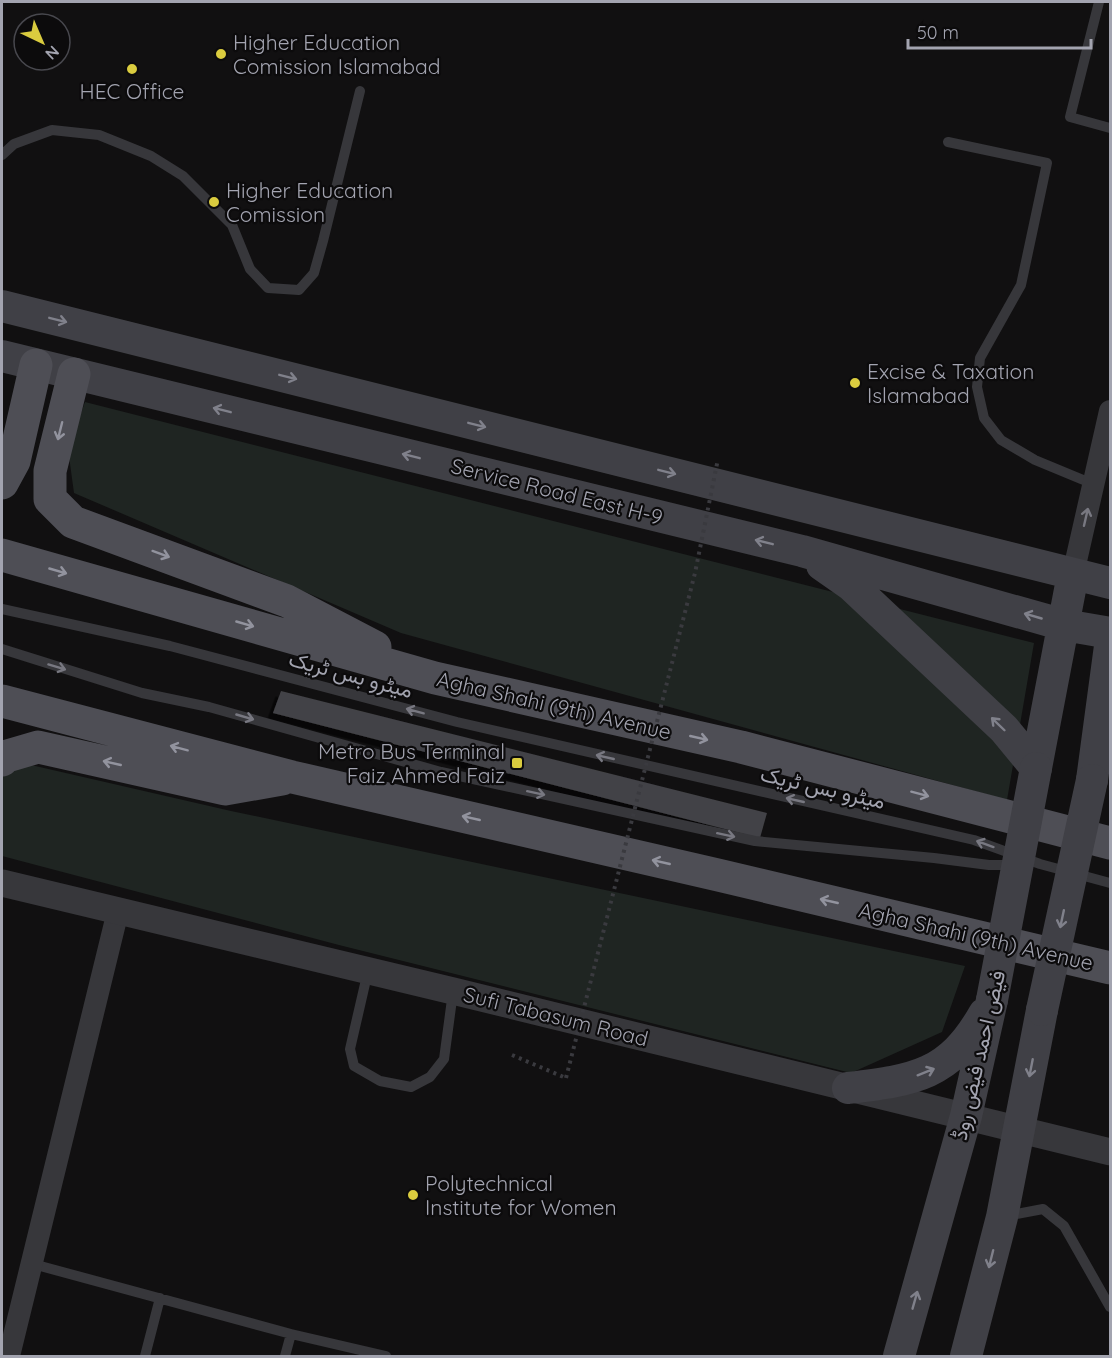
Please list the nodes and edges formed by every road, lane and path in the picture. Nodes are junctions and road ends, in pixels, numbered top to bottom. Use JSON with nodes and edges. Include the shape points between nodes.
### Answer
{"nodes":[{"id":1,"x":1099,"y":2,"type":"edge"},
{"id":2,"x":360,"y":91,"type":"dead end"},
{"id":3,"x":1110,"y":128,"type":"edge"},
{"id":4,"x":948,"y":142,"type":"dead end"},
{"id":5,"x":2,"y":155,"type":"edge"},
{"id":6,"x":2,"y":306,"type":"edge"},
{"id":7,"x":2,"y":356,"type":"edge"},
{"id":8,"x":36,"y":365,"type":"junction"},
{"id":9,"x":75,"y":374,"type":"junction"},
{"id":10,"x":1110,"y":411,"type":"edge"},
{"id":11,"x":718,"y":459,"type":"dead end"},
{"id":12,"x":2,"y":483,"type":"edge"},
{"id":13,"x":1093,"y":484,"type":"junction"},
{"id":14,"x":802,"y":551,"type":"junction"},
{"id":15,"x":2,"y":555,"type":"edge"},
{"id":16,"x":1073,"y":574,"type":"junction"},
{"id":17,"x":1110,"y":583,"type":"edge"},
{"id":18,"x":2,"y":609,"type":"edge"},
{"id":19,"x":1064,"y":625,"type":"junction"},
{"id":20,"x":1110,"y":633,"type":"edge"},
{"id":21,"x":1110,"y":646,"type":"edge"},
{"id":22,"x":2,"y":649,"type":"edge"},
{"id":23,"x":435,"y":678,"type":"junction"},
{"id":24,"x":2,"y":701,"type":"edge"},
{"id":25,"x":2,"y":760,"type":"edge"},
{"id":26,"x":1036,"y":768,"type":"junction"},
{"id":27,"x":1101,"y":771,"type":"edge"},
{"id":28,"x":292,"y":777,"type":"junction"},
{"id":29,"x":1110,"y":843,"type":"edge"},
{"id":30,"x":1040,"y":864,"type":"junction"},
{"id":31,"x":2,"y":883,"type":"edge"},
{"id":32,"x":1110,"y":883,"type":"edge"},
{"id":33,"x":118,"y":911,"type":"junction"},
{"id":34,"x":1110,"y":968,"type":"edge"},
{"id":35,"x":368,"y":970,"type":"junction"},
{"id":36,"x":453,"y":991,"type":"junction"},
{"id":37,"x":992,"y":1000,"type":"junction"},
{"id":38,"x":512,"y":1055,"type":"dead end"},
{"id":39,"x":849,"y":1088,"type":"junction"},
{"id":40,"x":966,"y":1116,"type":"junction"},
{"id":41,"x":1019,"y":1130,"type":"junction"},
{"id":42,"x":1110,"y":1152,"type":"edge"},
{"id":43,"x":1002,"y":1217,"type":"junction"},
{"id":44,"x":33,"y":1264,"type":"junction"},
{"id":45,"x":160,"y":1299,"type":"junction"},
{"id":46,"x":1110,"y":1307,"type":"edge"},
{"id":47,"x":291,"y":1334,"type":"junction"},
{"id":48,"x":9,"y":1356,"type":"edge"},
{"id":49,"x":144,"y":1356,"type":"edge"},
{"id":50,"x":285,"y":1356,"type":"edge"},
{"id":51,"x":386,"y":1356,"type":"edge"},
{"id":52,"x":899,"y":1356,"type":"edge"},
{"id":53,"x":966,"y":1356,"type":"edge"}],
"edges":[{"from":1,"to":3,"type":"lane","via":[[1070,117]]},
{"from":2,"to":5,"type":"lane","via":[[324,241],[314,273],[299,290],[268,288],[250,268],[232,225],[183,176],[151,156],[99,135],[52,130],[14,144]]},
{"from":4,"to":13,"type":"lane","via":[[1047,163],[1021,285],[980,358],[977,387],[984,418],[1001,440],[1035,460]]},
{"from":6,"to":16,"type":"main road","one_way":true},
{"from":7,"to":8,"type":"main road","name":"Service Road East H-9"},
{"from":8,"to":9,"type":"main road","name":"Service Road East H-9"},
{"from":8,"to":12,"type":"main road","via":[[14,461]]},
{"from":14,"to":9,"type":"main road","name":"Service Road East H-9","one_way":true},
{"from":9,"to":23,"type":"main road","one_way":true,"via":[[50,471],[50,499],[73,522],[287,601]]},
{"from":10,"to":13,"type":"street"},
{"from":11,"to":38,"type":"path","bridge":true,"via":[[695,573],[566,1078]]},
{"from":16,"to":13,"type":"street","one_way":true},
{"from":19,"to":14,"type":"main road","name":"Service Road East H-9","one_way":true},
{"from":26,"to":14,"type":"main road","one_way":true,"via":[[1004,729],[852,586]]},
{"from":15,"to":23,"type":"main road","name":"Agha Shahi (9th) Avenue","one_way":true},
{"from":16,"to":17,"type":"main road"},
{"from":16,"to":19,"type":"main road","name":"فیض احمد فیض روڈ"},
{"from":30,"to":18,"type":"lane","name":"میٹرو بس ٹریک","one_way":true,"via":[[974,840],[457,722],[170,646]]},
{"from":19,"to":20,"type":"main road","name":"Service Road East H-9"},
{"from":19,"to":26,"type":"main road","name":"فیض احمد فیض روڈ"},
{"from":21,"to":27,"type":"main road"},
{"from":22,"to":30,"type":"lane","name":"میٹرو بس ٹریک","one_way":true,"via":[[142,693],[209,707],[441,772],[755,841],[989,865]]},
{"from":23,"to":29,"type":"main road","name":"Agha Shahi (9th) Avenue","one_way":true,"via":[[741,747]]},
{"from":28,"to":24,"type":"main road","name":"Agha Shahi (9th) Avenue","one_way":true},
{"from":28,"to":25,"type":"main road","one_way":true,"via":[[225,789],[38,747]]},
{"from":26,"to":37,"type":"main road","name":"فیض احمد فیض روڈ","bridge":true},
{"from":27,"to":41,"type":"main road","one_way":true,"bridge":true,"via":[[1042,1010]]},
{"from":34,"to":28,"type":"main road","name":"Agha Shahi (9th) Avenue","one_way":true},
{"from":30,"to":32,"type":"lane","name":"میٹرو بس ٹریک"},
{"from":31,"to":33,"type":"street","name":"Sufi Tabasum Road"},
{"from":33,"to":35,"type":"street","name":"Sufi Tabasum Road"},
{"from":33,"to":44,"type":"street"},
{"from":35,"to":36,"type":"street","name":"Sufi Tabasum Road"},
{"from":35,"to":36,"type":"lane","via":[[350,1050],[354,1066],[380,1081],[411,1087],[430,1077],[444,1059]]},
{"from":36,"to":39,"type":"street","name":"Sufi Tabasum Road"},
{"from":39,"to":37,"type":"main road","one_way":true,"via":[[899,1082],[937,1067],[971,1037]]},
{"from":37,"to":40,"type":"main road","name":"فیض احمد فیض روڈ"},
{"from":39,"to":40,"type":"street","name":"Sufi Tabasum Road"},
{"from":40,"to":41,"type":"street","name":"Sufi Tabasum Road"},
{"from":52,"to":40,"type":"main road","name":"فیض احمد فیض روڈ","one_way":true},
{"from":41,"to":42,"type":"street","name":"Sufi Tabasum Road"},
{"from":41,"to":43,"type":"main road"},
{"from":43,"to":46,"type":"lane","via":[[1043,1209],[1064,1226]]},
{"from":43,"to":53,"type":"main road","one_way":true},
{"from":44,"to":45,"type":"lane"},
{"from":44,"to":48,"type":"street"},
{"from":45,"to":47,"type":"lane"},
{"from":45,"to":49,"type":"lane"},
{"from":47,"to":50,"type":"lane"},
{"from":47,"to":51,"type":"lane"}]}
